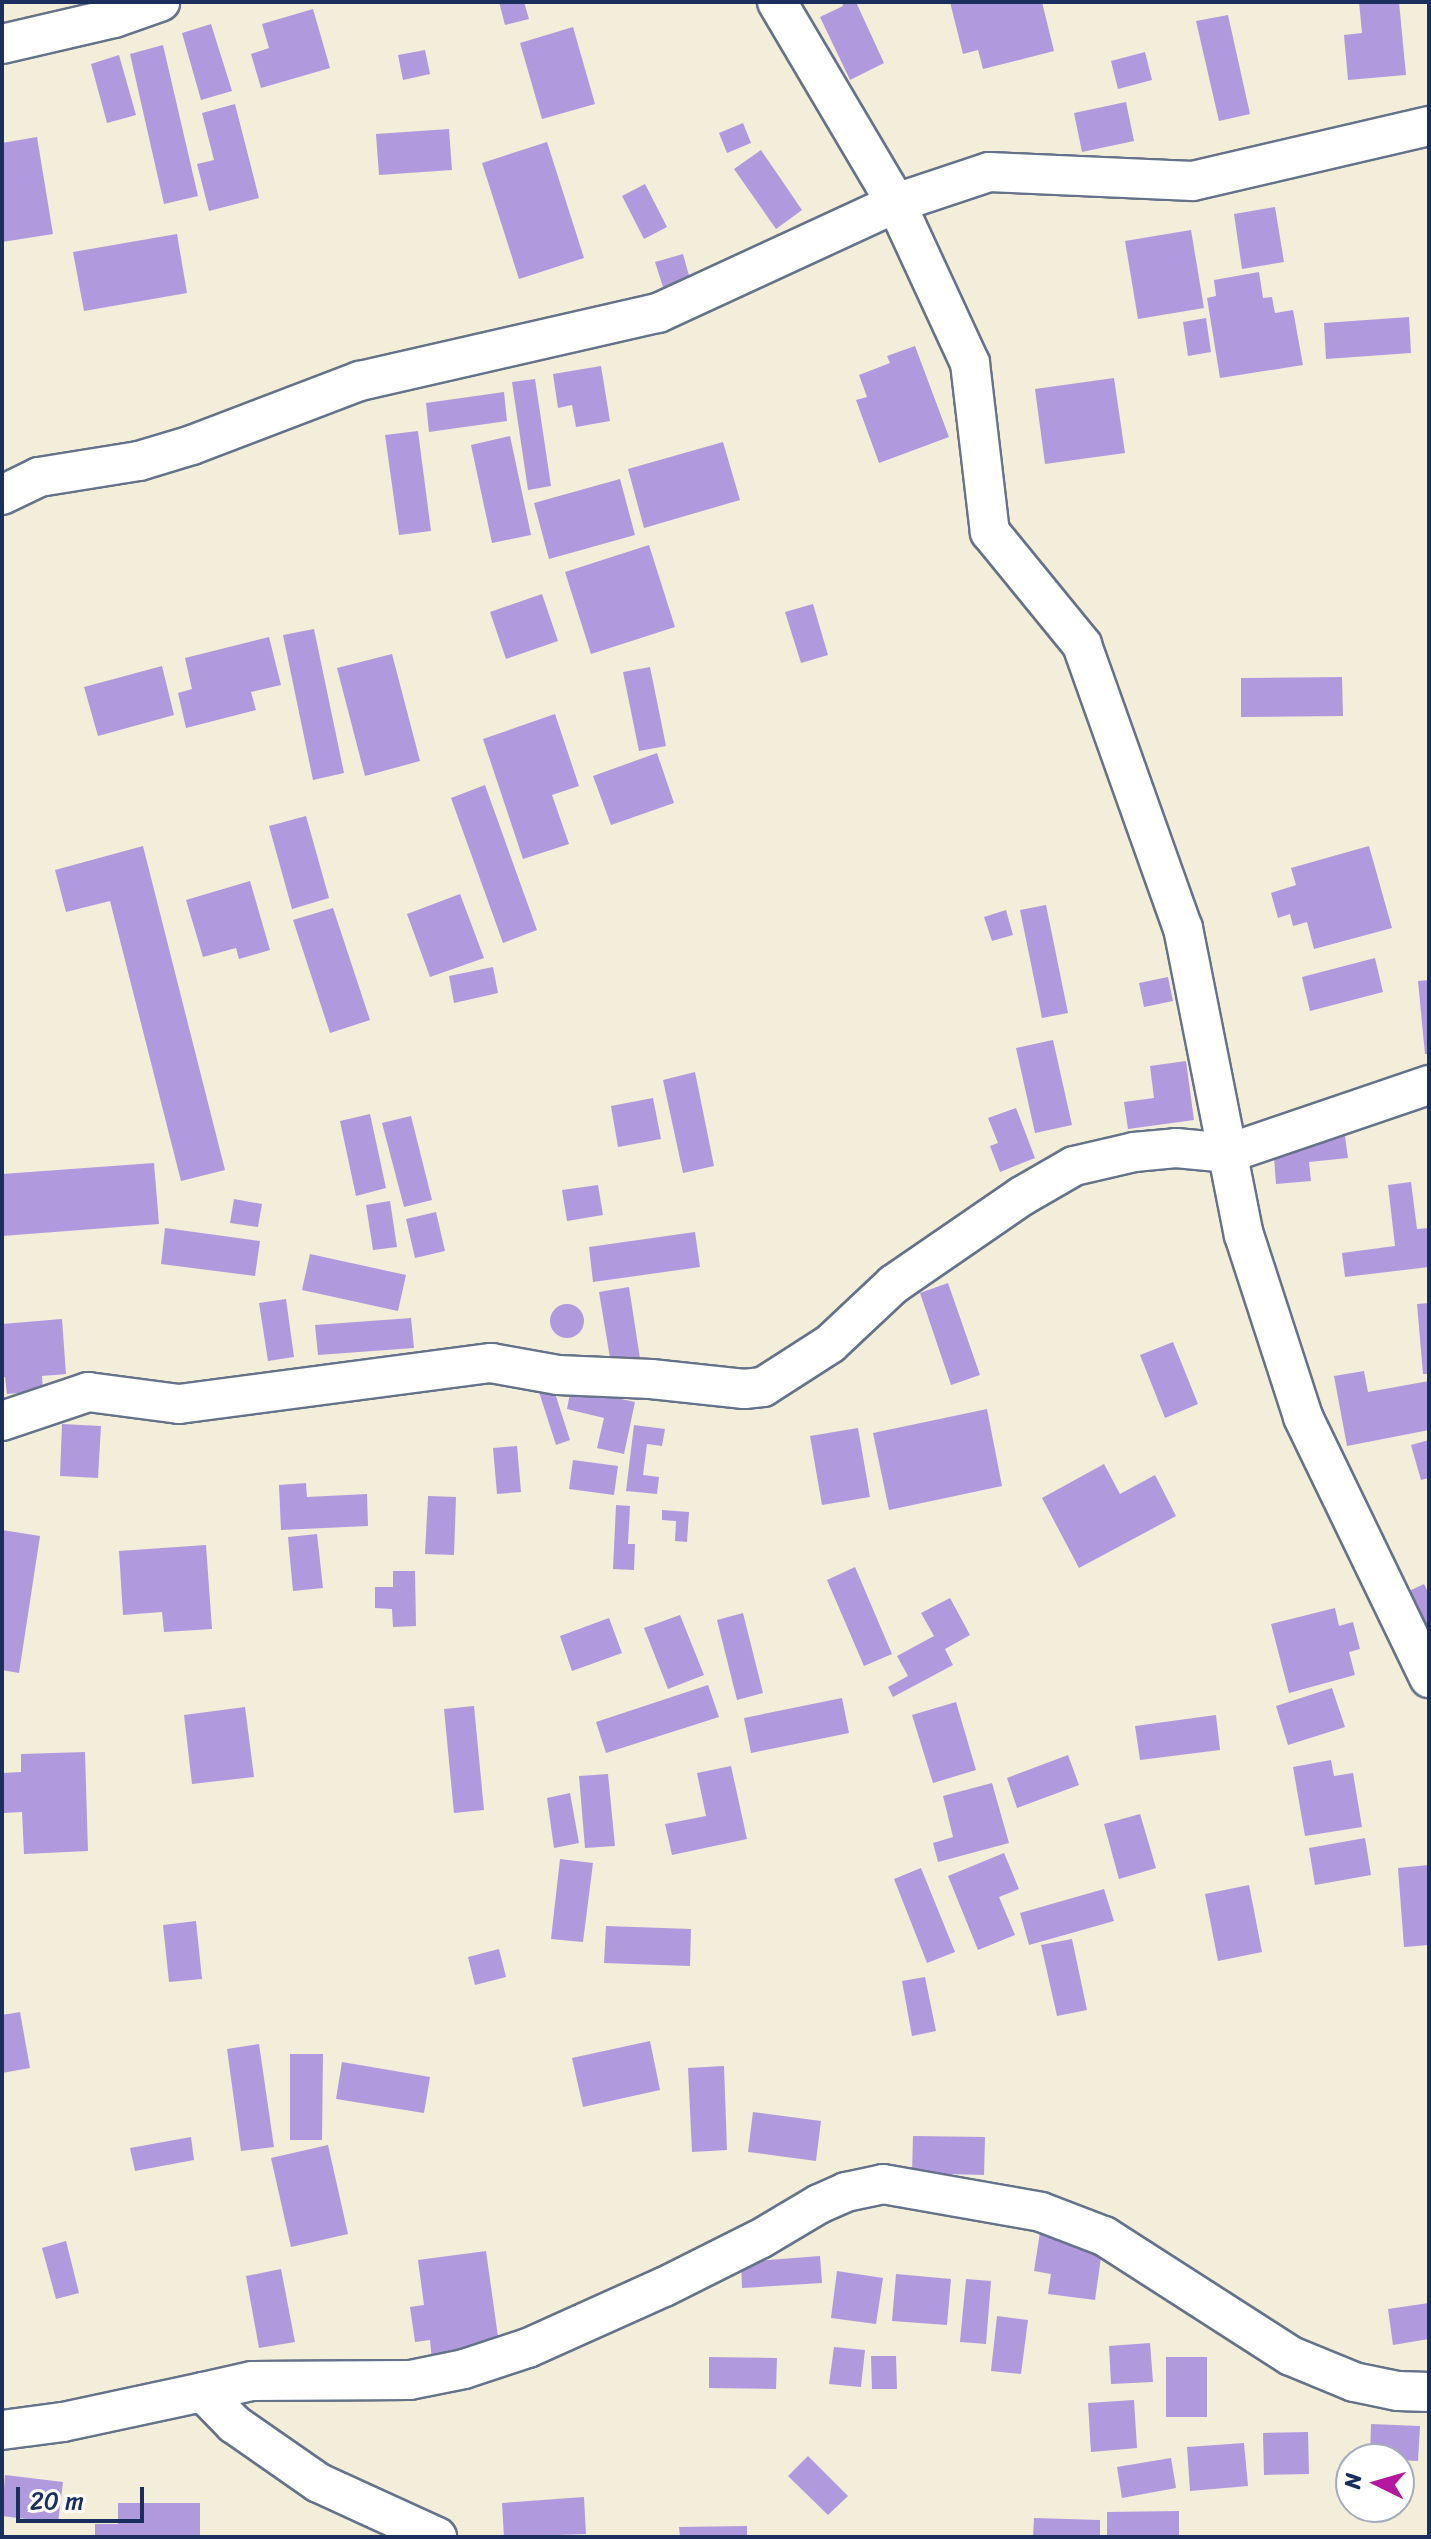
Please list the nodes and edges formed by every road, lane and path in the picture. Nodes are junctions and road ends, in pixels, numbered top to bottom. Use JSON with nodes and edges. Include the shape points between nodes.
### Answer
{"nodes":[{"id":1,"x":160,"y":2,"type":"edge"},
{"id":2,"x":777,"y":2,"type":"edge"},
{"id":3,"x":2,"y":44,"type":"edge"},
{"id":4,"x":1429,"y":126,"type":"edge"},
{"id":5,"x":896,"y":203,"type":"junction"},
{"id":6,"x":2,"y":495,"type":"edge"},
{"id":7,"x":1429,"y":1085,"type":"edge"},
{"id":8,"x":1229,"y":1153,"type":"junction"},
{"id":9,"x":2,"y":1421,"type":"edge"},
{"id":10,"x":1429,"y":1678,"type":"edge"},
{"id":11,"x":203,"y":2392,"type":"junction"},
{"id":12,"x":1429,"y":2392,"type":"edge"},
{"id":13,"x":2,"y":2430,"type":"edge"},
{"id":14,"x":437,"y":2537,"type":"edge"}],
"edges":[{"from":1,"to":3,"type":"street"},
{"from":2,"to":5,"type":"street"},
{"from":4,"to":5,"type":"street","via":[[1193,181],[989,172]]},
{"from":5,"to":6,"type":"street","via":[[658,313],[360,381],[192,445],[139,461],[39,477]]},
{"from":5,"to":8,"type":"street","via":[[970,363],[990,532],[1082,645],[1183,928]]},
{"from":7,"to":8,"type":"street"},
{"from":8,"to":9,"type":"street","via":[[1176,1148],[1074,1166],[894,1284],[830,1344],[763,1387],[558,1375],[491,1363],[179,1404],[88,1392]]},
{"from":8,"to":10,"type":"street","via":[[1244,1235],[1303,1417]]},
{"from":11,"to":12,"type":"street","via":[[252,2381],[410,2380],[464,2369],[528,2348],[664,2287],[846,2192],[883,2184],[1041,2212],[1104,2236],[1291,2356],[1354,2382]]},
{"from":11,"to":13,"type":"street"},
{"from":11,"to":14,"type":"street","via":[[234,2424],[319,2483]]}]}
